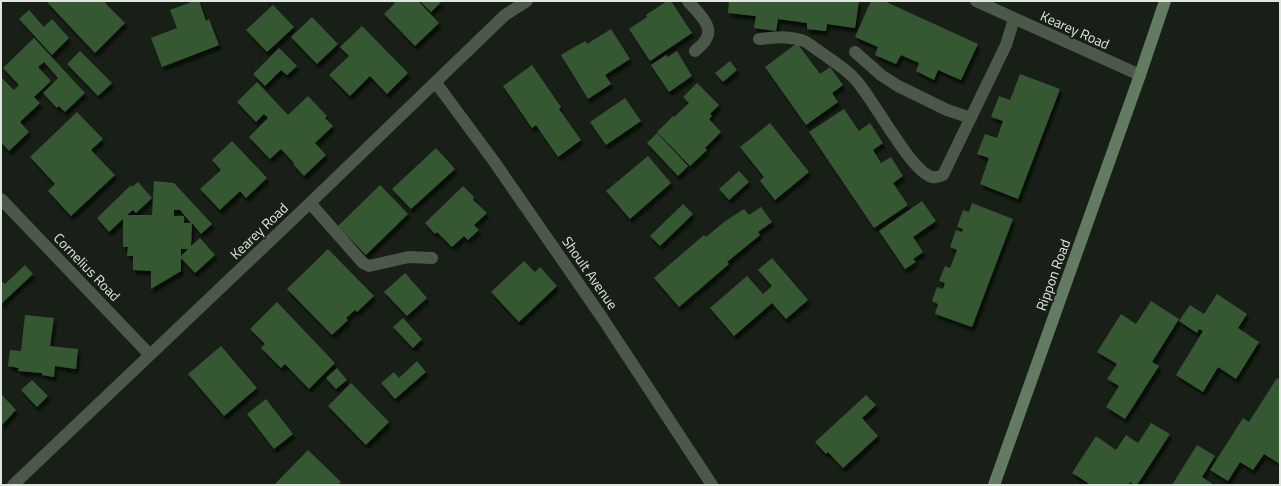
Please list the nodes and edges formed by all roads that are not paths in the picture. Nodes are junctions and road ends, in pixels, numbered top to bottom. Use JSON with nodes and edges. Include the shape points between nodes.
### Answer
{"nodes":[{"id":1,"x":527,"y":1,"type":"edge"},
{"id":2,"x":688,"y":1,"type":"edge"},
{"id":3,"x":976,"y":1,"type":"edge"},
{"id":4,"x":1165,"y":1,"type":"edge"},
{"id":5,"x":1014,"y":19,"type":"junction"},
{"id":6,"x":759,"y":39,"type":"dead end"},
{"id":7,"x":695,"y":51,"type":"dead end"},
{"id":8,"x":855,"y":52,"type":"dead end"},
{"id":9,"x":1140,"y":75,"type":"junction"},
{"id":10,"x":436,"y":83,"type":"junction"},
{"id":11,"x":970,"y":118,"type":"junction"},
{"id":12,"x":1,"y":199,"type":"edge"},
{"id":13,"x":310,"y":203,"type":"junction"},
{"id":14,"x":432,"y":258,"type":"dead end"},
{"id":15,"x":150,"y":355,"type":"junction"},
{"id":16,"x":13,"y":485,"type":"edge"},
{"id":17,"x":712,"y":485,"type":"edge"},
{"id":18,"x":994,"y":485,"type":"edge"}],
"edges":[{"from":1,"to":10,"type":"street","name":"Kearey Road","via":[[505,15]]},
{"from":2,"to":7,"type":"street","via":[[708,27],[707,38]]},
{"from":3,"to":5,"type":"street","name":"Kearey Road"},
{"from":4,"to":9,"type":"street","name":"Rippon Road"},
{"from":5,"to":9,"type":"street","name":"Kearey Road"},
{"from":5,"to":11,"type":"street","via":[[1006,45]]},
{"from":6,"to":11,"type":"street","via":[[787,37],[805,41],[844,69],[865,93],[913,162],[930,177],[938,178],[943,175]]},
{"from":8,"to":11,"type":"street","via":[[898,86],[947,110]]},
{"from":9,"to":18,"type":"street","name":"Rippon Road"},
{"from":10,"to":13,"type":"street","name":"Kearey Road"},
{"from":10,"to":17,"type":"street","name":"Shoult Avenue","via":[[493,160],[605,322]]},
{"from":12,"to":15,"type":"street","name":"Cornelius Road"},
{"from":13,"to":14,"type":"street","via":[[363,263],[369,266],[409,257]]},
{"from":13,"to":15,"type":"street","name":"Kearey Road"},
{"from":15,"to":16,"type":"street","name":"Kearey Road"}]}
